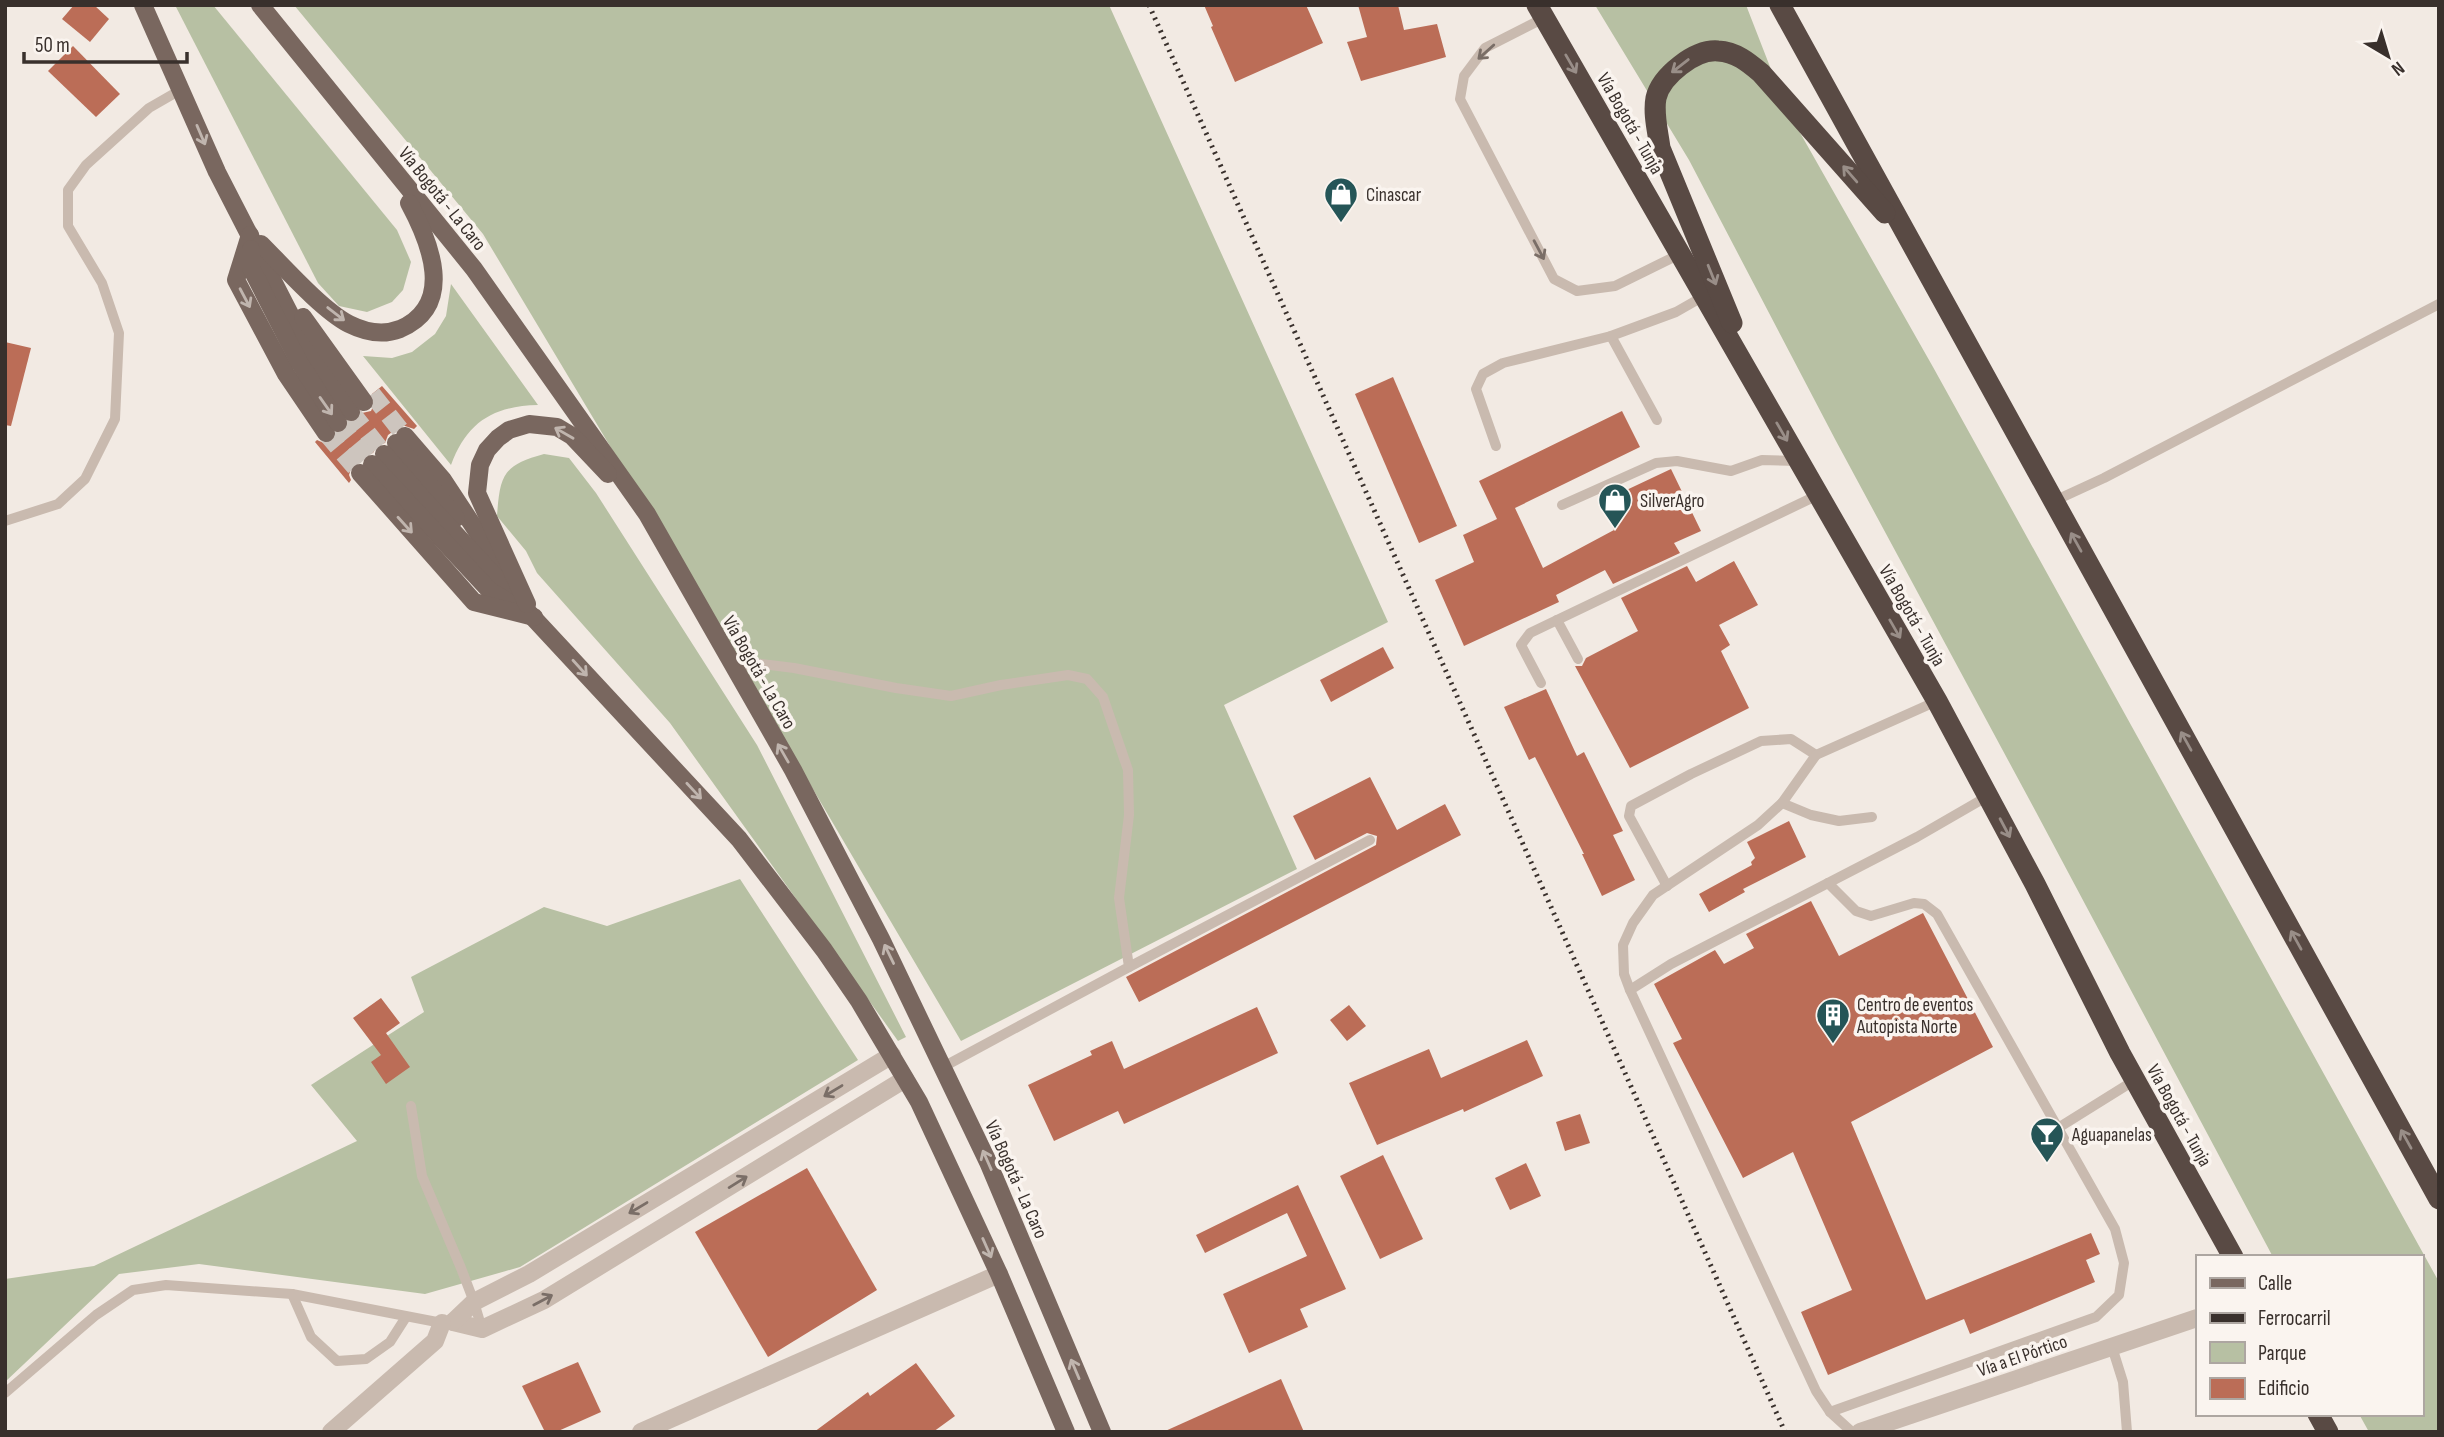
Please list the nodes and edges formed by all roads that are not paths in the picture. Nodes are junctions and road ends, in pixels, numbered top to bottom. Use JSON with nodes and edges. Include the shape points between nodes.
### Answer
{"nodes":[{"id":1,"x":143,"y":5,"type":"edge"},
{"id":2,"x":260,"y":5,"type":"edge"},
{"id":3,"x":1780,"y":5,"type":"edge"},
{"id":4,"x":1541,"y":12,"type":"edge"},
{"id":5,"x":182,"y":89,"type":"junction"},
{"id":6,"x":391,"y":166,"type":"junction"},
{"id":7,"x":250,"y":235,"type":"junction"},
{"id":8,"x":1911,"y":244,"type":"junction"},
{"id":9,"x":1680,"y":254,"type":"junction"},
{"id":10,"x":1704,"y":296,"type":"junction"},
{"id":11,"x":2439,"y":304,"type":"edge"},
{"id":12,"x":1611,"y":336,"type":"junction"},
{"id":13,"x":1763,"y":398,"type":"junction"},
{"id":14,"x":350,"y":413,"type":"junction"},
{"id":15,"x":1657,"y":421,"type":"dead end"},
{"id":16,"x":1496,"y":446,"type":"dead end"},
{"id":17,"x":383,"y":454,"type":"junction"},
{"id":18,"x":1799,"y":461,"type":"junction"},
{"id":19,"x":1818,"y":495,"type":"junction"},
{"id":20,"x":2053,"y":501,"type":"junction"},
{"id":21,"x":1562,"y":505,"type":"dead end"},
{"id":22,"x":647,"y":514,"type":"junction"},
{"id":23,"x":5,"y":520,"type":"edge"},
{"id":24,"x":534,"y":617,"type":"junction"},
{"id":25,"x":1557,"y":620,"type":"junction"},
{"id":26,"x":1578,"y":659,"type":"dead end"},
{"id":27,"x":733,"y":669,"type":"junction"},
{"id":28,"x":1541,"y":683,"type":"dead end"},
{"id":29,"x":1937,"y":701,"type":"junction"},
{"id":30,"x":1816,"y":755,"type":"junction"},
{"id":31,"x":1988,"y":796,"type":"junction"},
{"id":32,"x":1782,"y":803,"type":"junction"},
{"id":33,"x":1872,"y":817,"type":"dead end"},
{"id":34,"x":1370,"y":840,"type":"dead end"},
{"id":35,"x":1828,"y":883,"type":"junction"},
{"id":36,"x":1667,"y":886,"type":"junction"},
{"id":37,"x":1129,"y":967,"type":"junction"},
{"id":38,"x":1630,"y":990,"type":"junction"},
{"id":39,"x":892,"y":1055,"type":"junction"},
{"id":40,"x":943,"y":1067,"type":"junction"},
{"id":41,"x":905,"y":1079,"type":"junction"},
{"id":42,"x":2135,"y":1080,"type":"junction"},
{"id":43,"x":411,"y":1106,"type":"dead end"},
{"id":44,"x":2058,"y":1128,"type":"junction"},
{"id":45,"x":2439,"y":1199,"type":"edge"},
{"id":46,"x":2231,"y":1255,"type":"edge"},
{"id":47,"x":999,"y":1274,"type":"junction"},
{"id":48,"x":292,"y":1294,"type":"junction"},
{"id":49,"x":474,"y":1302,"type":"junction"},
{"id":50,"x":407,"y":1317,"type":"junction"},
{"id":51,"x":2196,"y":1318,"type":"edge"},
{"id":52,"x":442,"y":1323,"type":"joint"},
{"id":53,"x":482,"y":1329,"type":"junction"},
{"id":54,"x":2112,"y":1347,"type":"junction"},
{"id":55,"x":5,"y":1393,"type":"edge"},
{"id":56,"x":1830,"y":1412,"type":"junction"},
{"id":57,"x":2319,"y":1416,"type":"edge"},
{"id":58,"x":331,"y":1432,"type":"edge"},
{"id":59,"x":641,"y":1432,"type":"edge"},
{"id":60,"x":1066,"y":1432,"type":"edge"},
{"id":61,"x":1102,"y":1432,"type":"edge"},
{"id":62,"x":1852,"y":1432,"type":"edge"},
{"id":63,"x":1860,"y":1432,"type":"edge"},
{"id":64,"x":2127,"y":1432,"type":"edge"},
{"id":65,"x":2328,"y":1432,"type":"edge"}],
"edges":[{"from":1,"to":5,"type":"main road"},
{"from":2,"to":6,"type":"main road","name":"Vía Bogotá - La Caro"},
{"from":3,"to":8,"type":"highway"},
{"from":4,"to":9,"type":"highway","name":"Vía Bogotá - Tunja","one_way":true},
{"from":4,"to":9,"type":"lane","one_way":true,"via":[[1485,48],[1464,76],[1460,99],[1554,279],[1577,291],[1615,286]]},
{"from":5,"to":7,"type":"main road","one_way":true},
{"from":5,"to":23,"type":"lane","via":[[140,116],[86,165],[68,190],[68,226],[102,283],[119,333],[115,419],[85,479],[58,504]]},
{"from":7,"to":6,"type":"main road","one_way":true,"via":[[338,317],[371,332],[390,333],[408,326],[431,300],[432,257]]},
{"from":6,"to":22,"type":"main road","name":"Vía Bogotá - La Caro","via":[[474,269]]},
{"from":7,"to":14,"type":"main road"},
{"from":7,"to":14,"type":"main road","via":[[310,353]]},
{"from":7,"to":14,"type":"main road","one_way":true,"via":[[236,281],[286,374]]},
{"from":8,"to":13,"type":"highway","one_way":true,"via":[[1741,56],[1716,50],[1692,57],[1671,72],[1656,97],[1660,148]]},
{"from":8,"to":20,"type":"highway"},
{"from":9,"to":10,"type":"highway","name":"Vía Bogotá - Tunja"},
{"from":10,"to":12,"type":"lane","via":[[1676,312]]},
{"from":10,"to":13,"type":"highway","name":"Vía Bogotá - Tunja"},
{"from":11,"to":20,"type":"lane"},
{"from":12,"to":15,"type":"lane"},
{"from":12,"to":16,"type":"lane","via":[[1503,363],[1483,374],[1476,389]]},
{"from":13,"to":18,"type":"highway","name":"Vía Bogotá - Tunja","one_way":true},
{"from":17,"to":24,"type":"main road"},
{"from":17,"to":24,"type":"main road","via":[[443,480]]},
{"from":17,"to":24,"type":"main road","one_way":true,"via":[[474,601]]},
{"from":18,"to":19,"type":"highway","name":"Vía Bogotá - Tunja"},
{"from":18,"to":21,"type":"lane","via":[[1762,460],[1731,471],[1677,461],[1656,463]]},
{"from":19,"to":25,"type":"lane"},
{"from":19,"to":29,"type":"highway","name":"Vía Bogotá - Tunja","one_way":true},
{"from":45,"to":20,"type":"highway","one_way":true},
{"from":22,"to":24,"type":"main road","one_way":true,"via":[[572,436],[556,427],[529,424],[498,438],[480,465],[477,493]]},
{"from":22,"to":27,"type":"main road","name":"Vía Bogotá - La Caro"},
{"from":24,"to":39,"type":"main road","one_way":true,"via":[[739,839],[824,950]]},
{"from":25,"to":26,"type":"lane"},
{"from":25,"to":28,"type":"lane","via":[[1530,633],[1521,645]]},
{"from":27,"to":37,"type":"lane","via":[[754,663],[951,696],[1068,675],[1087,679],[1103,697],[1128,770],[1129,815],[1119,898]]},
{"from":40,"to":27,"type":"main road","name":"Vía Bogotá - La Caro","one_way":true,"via":[[805,794]]},
{"from":29,"to":30,"type":"lane"},
{"from":29,"to":31,"type":"highway","name":"Vía Bogotá - Tunja"},
{"from":30,"to":32,"type":"lane"},
{"from":30,"to":36,"type":"lane","via":[[1791,739],[1761,741],[1631,806],[1629,816]]},
{"from":31,"to":35,"type":"lane"},
{"from":31,"to":42,"type":"highway","name":"Vía Bogotá - Tunja","one_way":true},
{"from":32,"to":33,"type":"lane","via":[[1839,821]]},
{"from":32,"to":36,"type":"lane","via":[[1758,825]]},
{"from":34,"to":37,"type":"lane"},
{"from":35,"to":38,"type":"lane"},
{"from":35,"to":44,"type":"lane","via":[[1856,911],[1871,916],[1914,903],[1937,914]]},
{"from":36,"to":38,"type":"lane","via":[[1653,895],[1623,945]]},
{"from":37,"to":40,"type":"lane"},
{"from":38,"to":56,"type":"lane","via":[[1810,1378]]},
{"from":39,"to":41,"type":"main road"},
{"from":39,"to":49,"type":"street","one_way":true,"via":[[529,1274]]},
{"from":61,"to":40,"type":"main road","name":"Vía Bogotá - La Caro","one_way":true},
{"from":41,"to":47,"type":"main road","one_way":true},
{"from":53,"to":41,"type":"street","one_way":true,"via":[[544,1300]]},
{"from":42,"to":44,"type":"lane"},
{"from":42,"to":46,"type":"highway","name":"Vía Bogotá - Tunja"},
{"from":43,"to":49,"type":"lane","via":[[422,1176]]},
{"from":44,"to":56,"type":"lane","via":[[2115,1229],[2124,1263],[2119,1295],[2096,1317]]},
{"from":47,"to":59,"type":"street"},
{"from":47,"to":60,"type":"main road"},
{"from":48,"to":50,"type":"lane"},
{"from":48,"to":50,"type":"lane","via":[[311,1337],[337,1361],[366,1359],[390,1342]]},
{"from":48,"to":55,"type":"lane","via":[[166,1284],[133,1290],[96,1315]]},
{"from":49,"to":53,"type":"lane"},
{"from":49,"to":53,"type":"street","via":[[453,1322]]},
{"from":50,"to":52,"type":"lane"},
{"from":51,"to":54,"type":"street","name":"Vía a El Pórtico"},
{"from":52,"to":58,"type":"street","via":[[435,1341]]},
{"from":54,"to":63,"type":"street","name":"Vía a El Pórtico"},
{"from":54,"to":64,"type":"lane","via":[[2123,1382]]},
{"from":56,"to":62,"type":"lane"},
{"from":57,"to":65,"type":"highway"}]}
